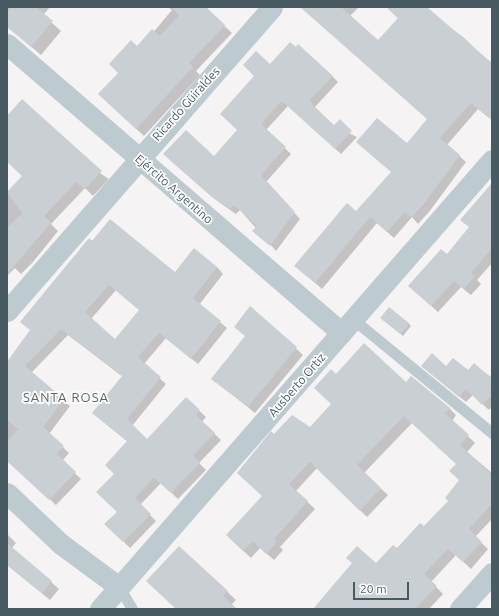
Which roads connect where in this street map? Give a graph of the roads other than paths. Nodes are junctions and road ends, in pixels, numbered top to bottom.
1 (272, 7) edge
2 (7, 44) edge
3 (138, 158) junction
4 (492, 160) edge
5 (7, 311) edge
6 (348, 327) junction
7 (492, 433) edge
8 (7, 493) edge
9 (492, 573) edge
10 (119, 587) junction
11 (100, 609) edge
12 (132, 609) edge
13 (460, 609) edge

1 - 3 street, Ricardo Güiraldes
2 - 3 street, Ejército Argentino
3 - 5 street, Ricardo Güiraldes
3 - 6 street, Ejército Argentino
4 - 6 street, Ausberto Ortiz
6 - 7 lane
6 - 10 street, Ausberto Ortiz
8 - 10 street
9 - 13 street
10 - 11 street, Ausberto Ortiz
10 - 12 lane

